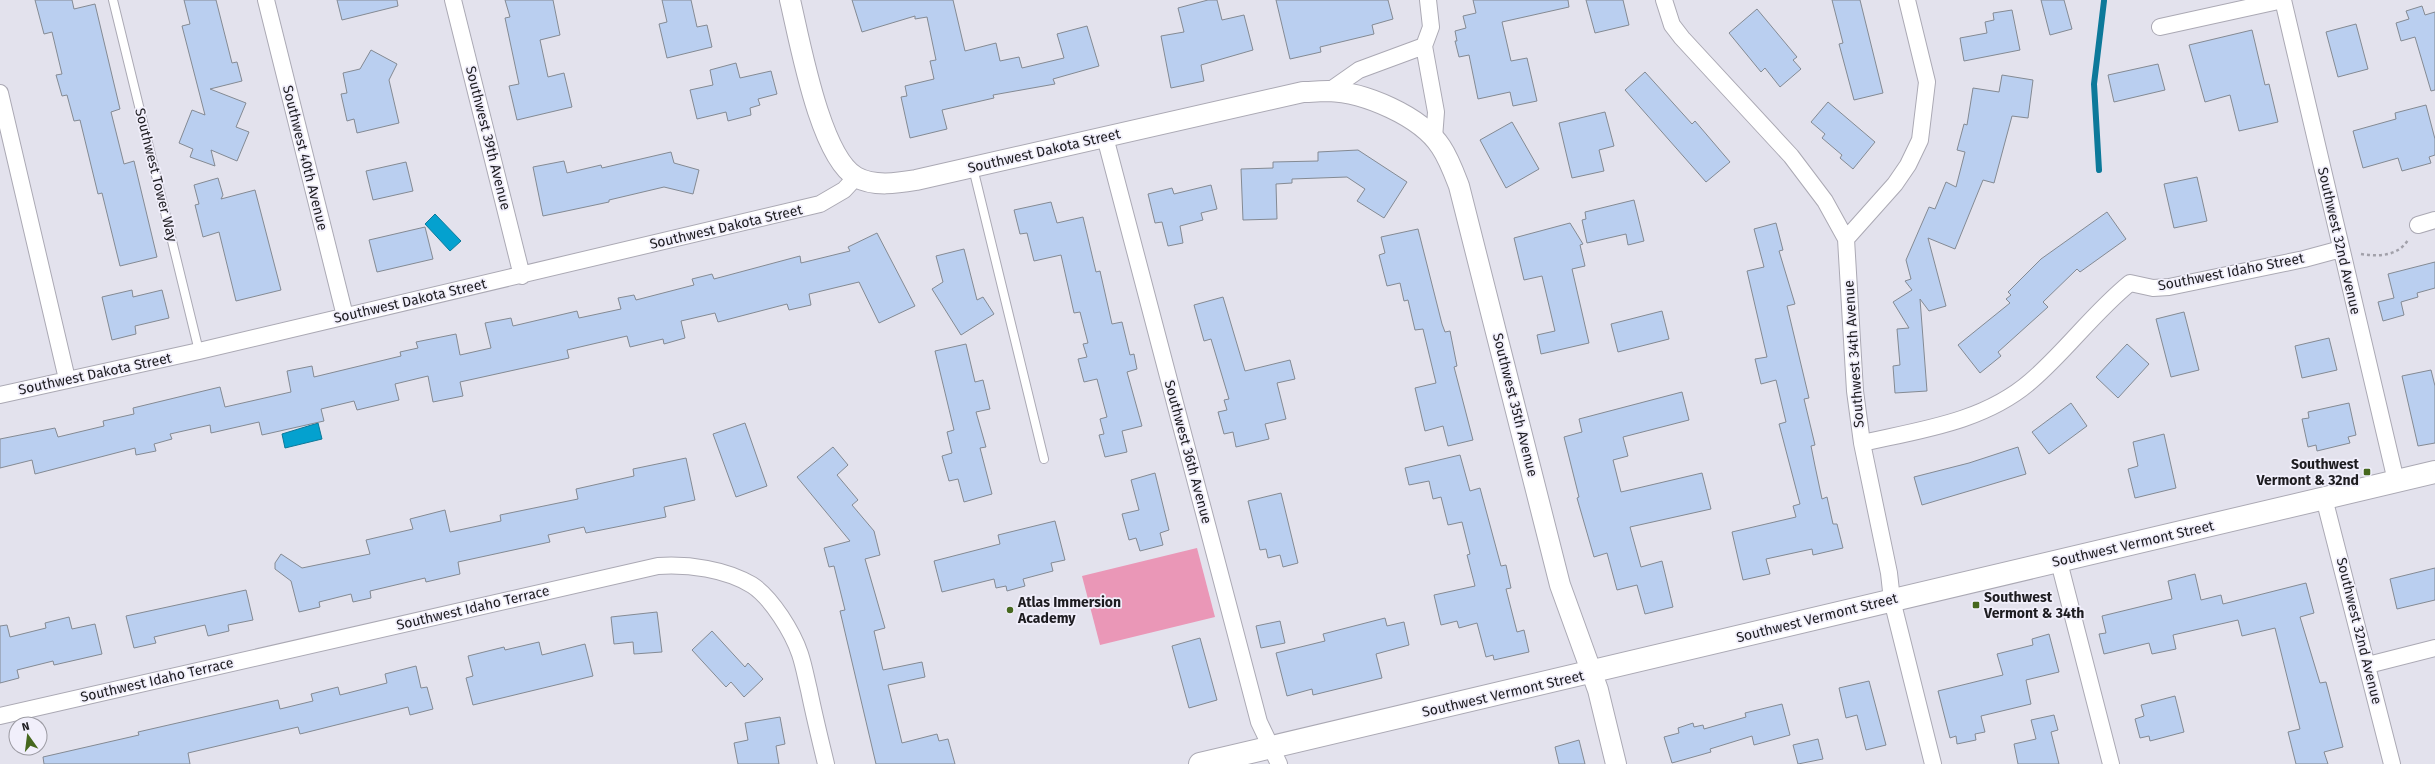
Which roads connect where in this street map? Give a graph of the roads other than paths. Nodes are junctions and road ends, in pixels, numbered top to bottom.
1 (113, 0) edge
2 (266, 0) edge
3 (453, 0) edge
4 (790, 0) edge
5 (1428, 0) edge
6 (1664, 0) edge
7 (1907, 0) edge
8 (2283, 0) edge
9 (2160, 26) dead end
10 (1424, 46) junction
11 (1329, 91) junction
12 (0, 93) edge
13 (1106, 137) junction
14 (1434, 138) junction
15 (974, 168) junction
16 (856, 176) junction
17 (2435, 220) edge
18 (2418, 225) road end
19 (1846, 239) junction
20 (2341, 249) junction
21 (522, 276) junction
22 (344, 316) junction
23 (199, 351) junction
24 (67, 379) junction
25 (0, 395) edge
26 (1862, 443) junction
27 (1044, 459) dead end
28 (2435, 472) edge
29 (2396, 481) junction
30 (2324, 498) junction
31 (2059, 562) junction
32 (1892, 600) junction
33 (2435, 648) edge
34 (2368, 665) junction
35 (1591, 673) junction
36 (0, 716) edge
37 (1275, 756) edge
38 (826, 764) edge
39 (1200, 764) edge
40 (1616, 764) edge
41 (1933, 764) edge
42 (2111, 764) edge
43 (2392, 764) edge

1 - 23 lane, Southwest Tower Way
2 - 22 street, Southwest 40th Avenue
3 - 21 street, Southwest 39th Avenue
4 - 16 street
5 - 10 street
6 - 19 street, Southwest 34th Avenue
7 - 19 street
8 - 9 street
8 - 20 street, Southwest 32nd Avenue
10 - 11 street
10 - 14 street
11 - 13 street, Southwest Dakota Street
11 - 14 street, Southwest Dakota Street
12 - 24 street
13 - 15 street, Southwest Dakota Street
13 - 37 street, Southwest 36th Avenue
14 - 35 street, Southwest 35th Avenue
15 - 16 street, Southwest Dakota Street
15 - 27 lane
16 - 21 street, Southwest Dakota Street
17 - 18 street
19 - 26 street, Southwest 34th Avenue
20 - 26 street, Southwest Idaho Street
20 - 29 street, Southwest 32nd Avenue
21 - 22 street, Southwest Dakota Street
22 - 23 street, Southwest Dakota Street
23 - 24 street, Southwest Dakota Street
24 - 25 street, Southwest Dakota Street
26 - 32 street, Southwest 34th Avenue
28 - 29 main road, Southwest Vermont Street
29 - 30 main road, Southwest Vermont Street
30 - 31 main road, Southwest Vermont Street
30 - 34 street, Southwest 32nd Avenue
31 - 32 main road, Southwest Vermont Street
31 - 42 street
32 - 35 main road, Southwest Vermont Street
32 - 41 street, Southwest 34th Avenue
33 - 34 street
34 - 43 street, Southwest 32nd Avenue
35 - 37 main road, Southwest Vermont Street
35 - 40 street, Southwest 35th Avenue
36 - 38 street, Southwest Idaho Terrace
37 - 39 main road, Southwest Vermont Street

